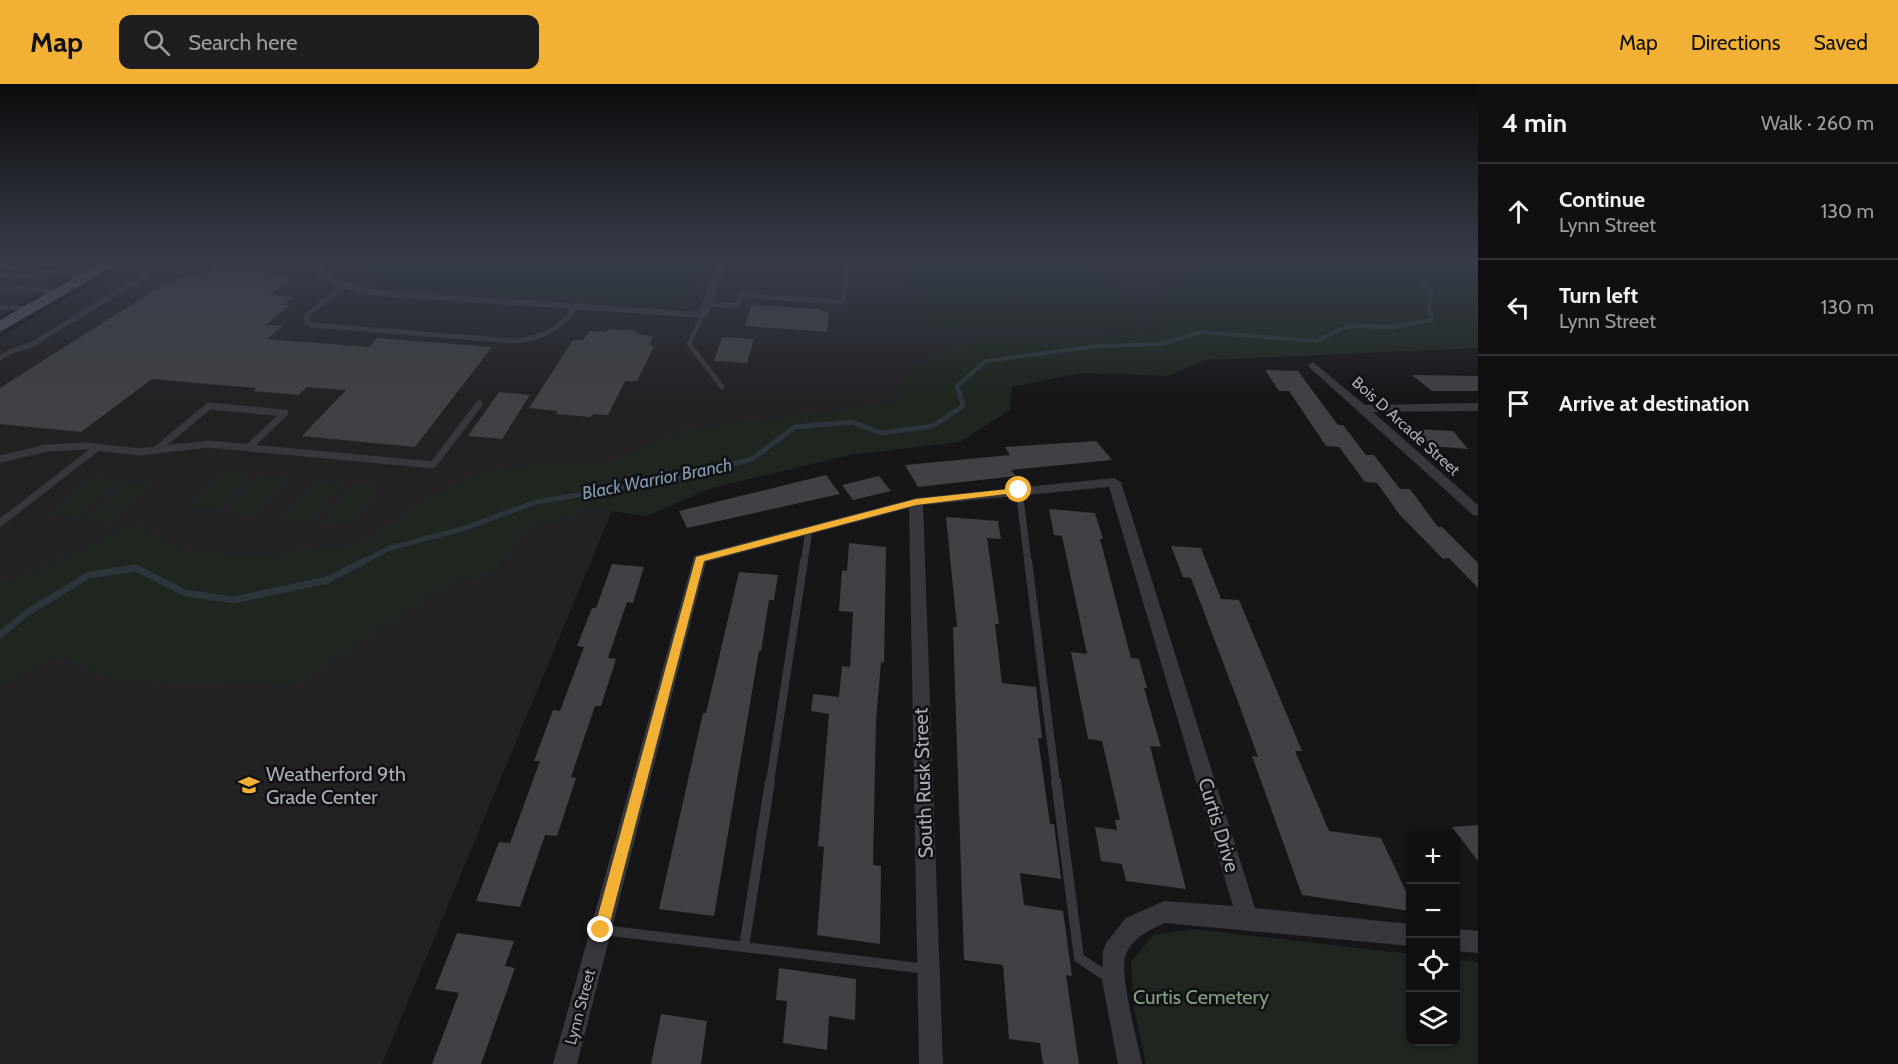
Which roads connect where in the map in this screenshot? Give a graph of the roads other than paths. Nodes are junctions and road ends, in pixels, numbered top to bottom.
1 (36, 306) edge
2 (95, 306) edge
3 (319, 306) edge
4 (573, 306) edge
5 (577, 306) junction
6 (707, 306) edge
7 (0, 307) edge
8 (30, 309) junction
9 (703, 315) junction
10 (3, 324) edge
11 (0, 358) edge
12 (1312, 365) dead end
13 (722, 387) dead end
14 (479, 404) dead end
15 (1478, 407) edge
16 (1363, 409) junction
17 (98, 447) junction
18 (249, 447) junction
19 (156, 450) junction
20 (0, 459) edge
21 (1114, 482) joint
22 (1019, 490) junction
23 (916, 502) junction
24 (1478, 513) edge
25 (0, 523) edge
26 (809, 530) junction
27 (1247, 918) junction
28 (601, 930) junction
29 (1406, 935) edge
30 (1460, 940) edge
31 (1478, 942) edge
32 (744, 947) junction
33 (929, 969) junction
34 (1113, 980) junction
35 (565, 1064) edge
36 (931, 1064) edge
37 (1130, 1064) edge

1 - 8 main road
2 - 11 lane
3 - 5 lane
4 - 5 street
5 - 9 street
6 - 9 street
7 - 8 lane
8 - 10 main road
9 - 13 lane
12 - 16 street, Bois D Arcade Street
14 - 18 lane
15 - 16 street
16 - 24 street, Bois D Arcade Street
17 - 19 lane
17 - 20 lane
17 - 25 lane
18 - 19 lane
18 - 19 lane
21 - 22 street, Lynn Street
21 - 27 street, Curtis Drive
22 - 23 street, Lynn Street
22 - 34 lane
23 - 26 street, Lynn Street
23 - 33 street, South Rusk Street
26 - 28 street, Lynn Street
26 - 32 lane
27 - 29 street
27 - 34 street
28 - 32 lane
28 - 35 street, Lynn Street
30 - 31 street
32 - 33 lane
33 - 36 street, South Rusk Street
34 - 37 street

